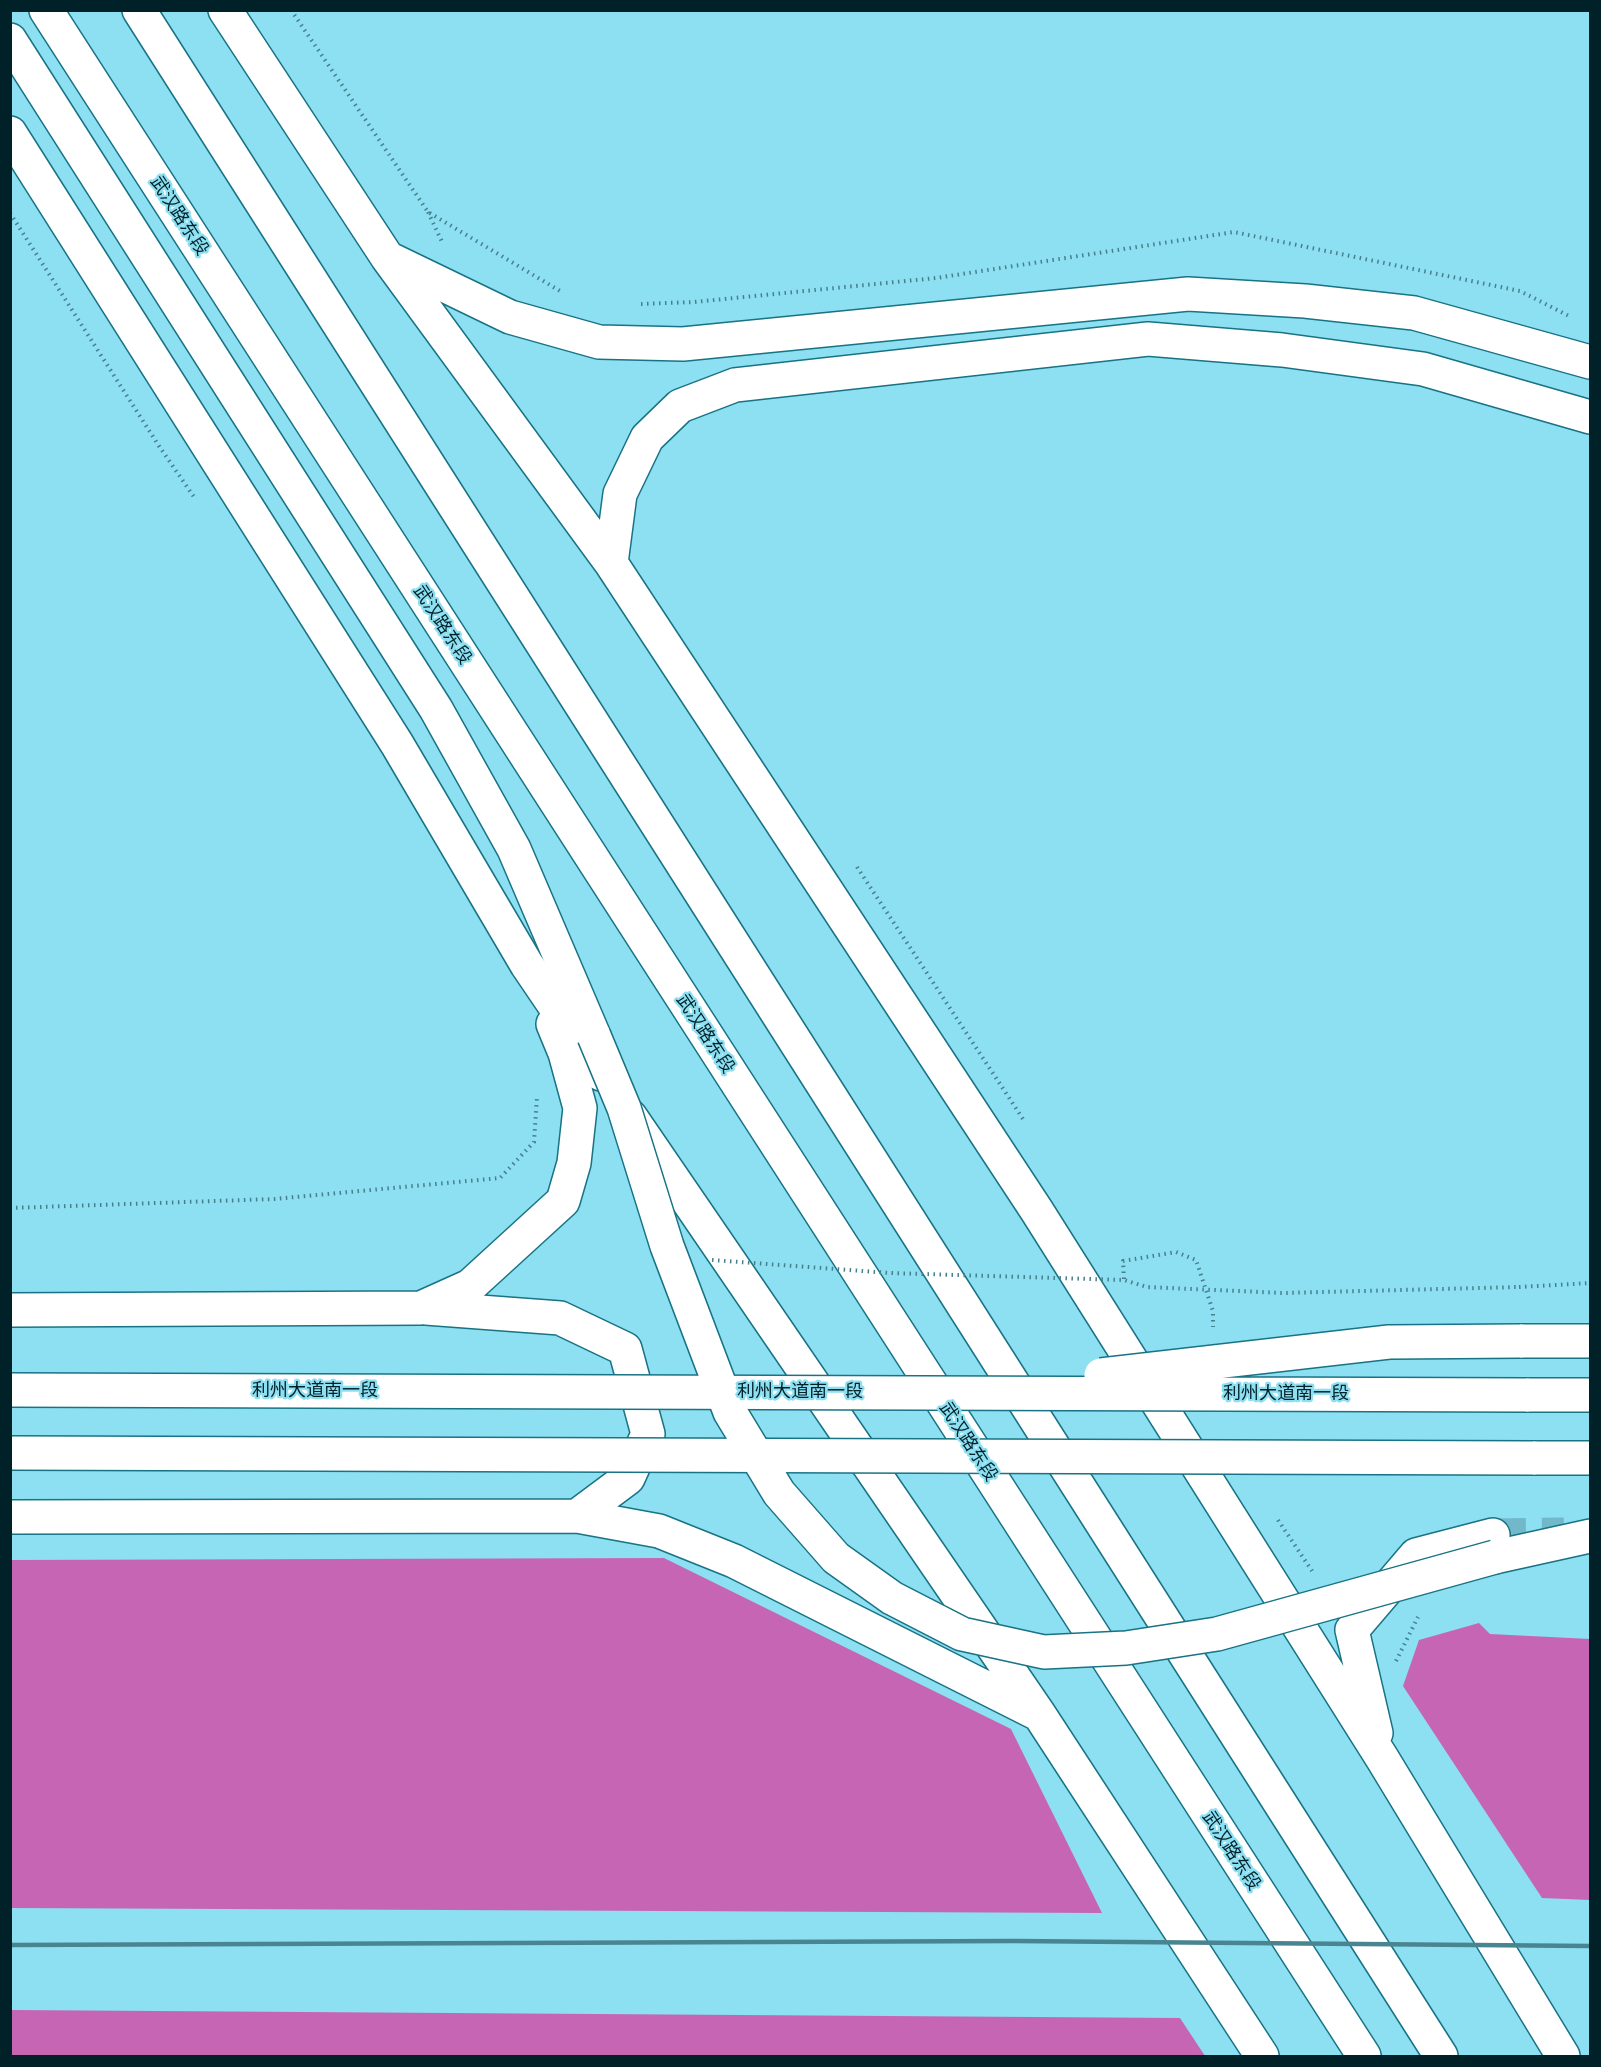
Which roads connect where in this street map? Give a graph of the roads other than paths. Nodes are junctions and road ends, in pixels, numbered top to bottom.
1 (46, 10) edge
2 (139, 10) edge
3 (225, 10) edge
4 (14, 47) edge
5 (10, 133) edge
6 (387, 257) junction
7 (1590, 362) edge
8 (1590, 417) edge
9 (611, 563) junction
10 (527, 965) junction
11 (421, 1308) junction
12 (10, 1310) edge
13 (1590, 1341) edge
14 (10, 1390) edge
15 (952, 1393) junction
16 (1590, 1395) edge
17 (10, 1453) edge
18 (1590, 1458) edge
19 (577, 1516) junction
20 (10, 1517) edge
21 (1590, 1536) edge
22 (1494, 1546) junction
23 (1039, 1714) junction
24 (1382, 1758) junction
25 (1262, 2056) edge
26 (1364, 2056) edge
27 (1441, 2056) edge
28 (1563, 2056) edge

1 - 26 main road, 武汉路东段
2 - 27 main road
3 - 6 main road
4 - 22 main road, bridge
5 - 10 main road
6 - 7 main road
6 - 9 main road
8 - 9 main road
9 - 24 main road
10 - 11 main road
10 - 23 main road
11 - 12 main road
11 - 19 main road
13 - 15 main road, bridge
14 - 15 main road, 利州大道南一段, bridge
15 - 16 main road, 利州大道南一段, bridge
17 - 18 main road, bridge
19 - 20 main road
19 - 23 main road
21 - 22 main road
22 - 24 main road
23 - 25 main road
24 - 28 main road

